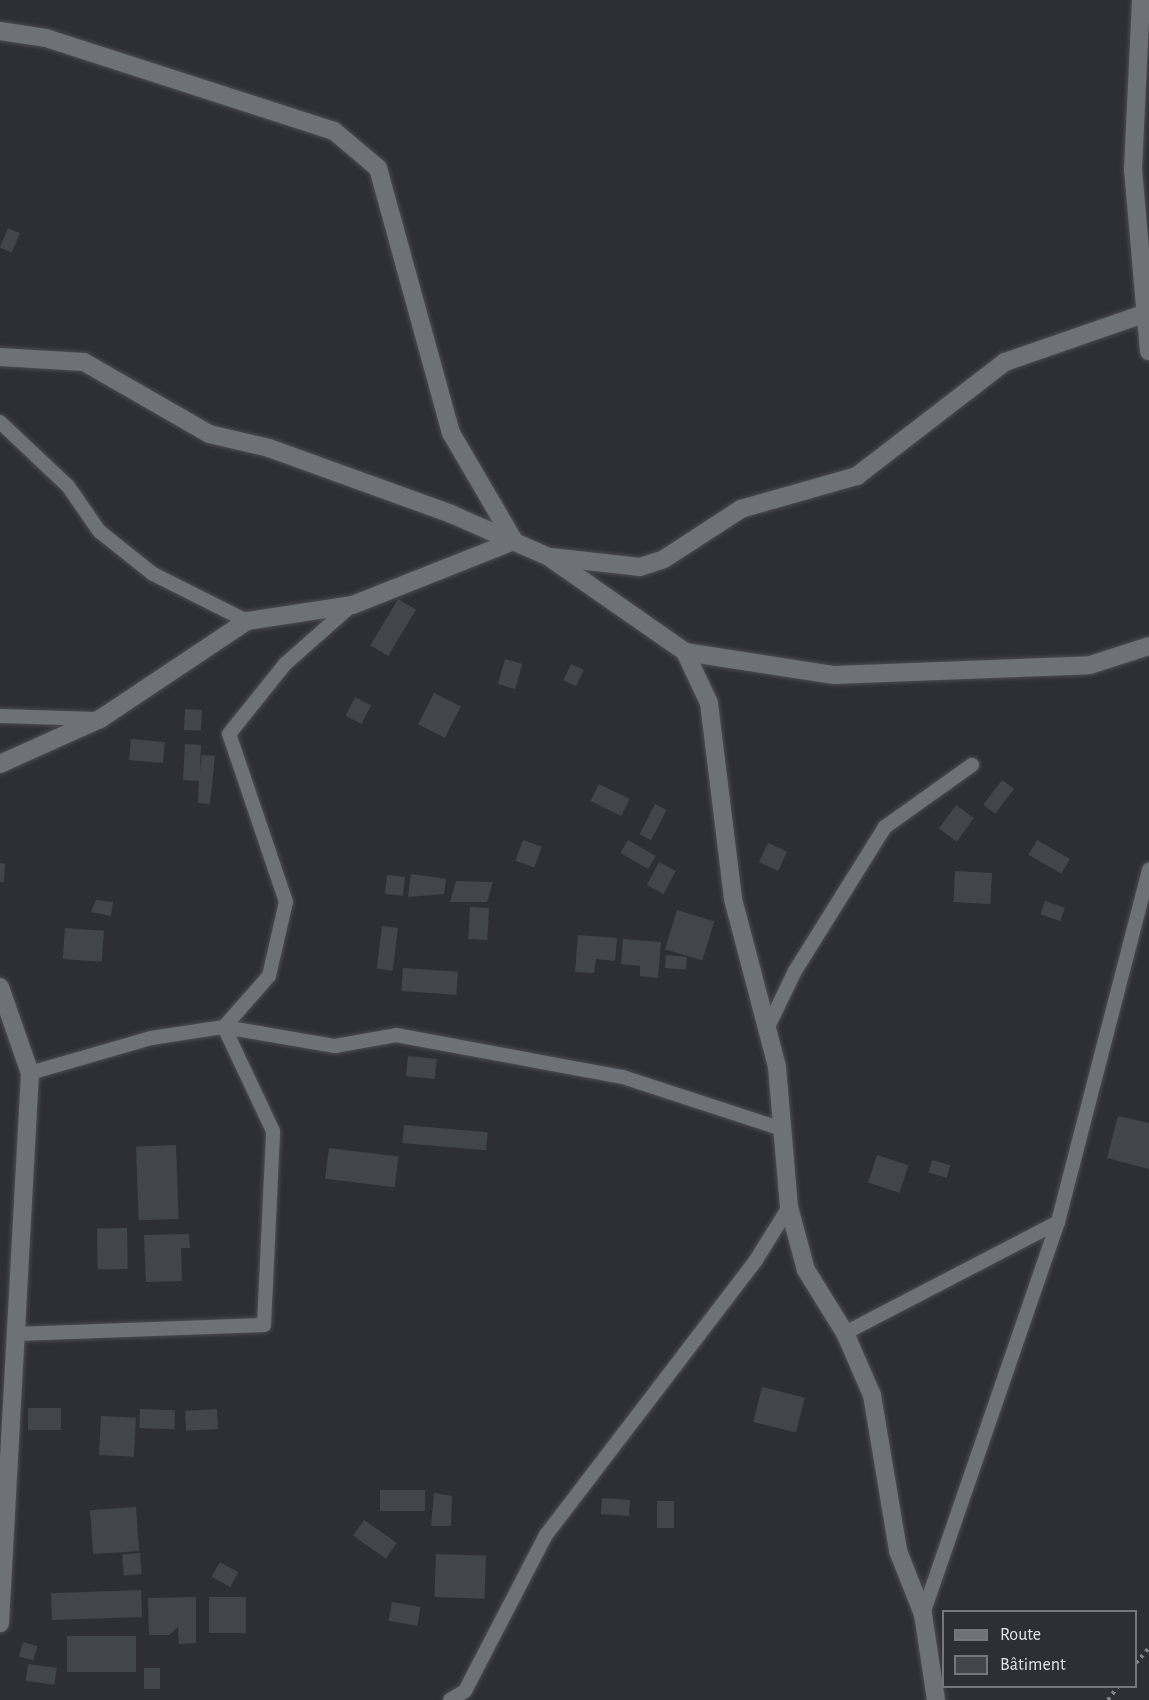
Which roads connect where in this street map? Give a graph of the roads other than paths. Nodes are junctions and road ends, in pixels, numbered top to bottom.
1 (1141, 0) edge
2 (0, 31) edge
3 (1146, 314) edge
4 (1149, 351) edge
5 (0, 357) edge
6 (0, 422) edge
7 (514, 541) junction
8 (549, 557) junction
9 (352, 605) junction
10 (247, 621) junction
11 (1149, 646) edge
12 (685, 652) junction
13 (2, 713) edge
14 (100, 719) junction
15 (0, 765) edge
16 (972, 765) dead end
17 (1149, 870) edge
18 (0, 987) edge
19 (224, 1027) junction
20 (768, 1027) junction
21 (30, 1073) junction
22 (779, 1128) junction
23 (789, 1207) junction
24 (1058, 1222) junction
25 (16, 1334) junction
26 (845, 1334) junction
27 (924, 1614) junction
28 (0, 1623) edge
29 (469, 1695) edge
30 (450, 1700) edge
31 (936, 1700) edge

1 - 3 street
2 - 7 street
3 - 4 street
3 - 8 street
5 - 7 street
6 - 10 lane
7 - 8 street
7 - 9 street
8 - 12 street
9 - 10 street
9 - 19 lane
10 - 14 street
11 - 12 street
12 - 20 street
13 - 14 lane
14 - 15 street
16 - 20 lane
17 - 24 lane
18 - 21 street
19 - 21 lane
19 - 22 lane
19 - 25 lane
20 - 22 street
21 - 25 street
22 - 23 street
23 - 26 street
23 - 29 lane
24 - 26 lane
24 - 27 lane
25 - 28 street
26 - 27 street
27 - 31 street
29 - 30 lane

